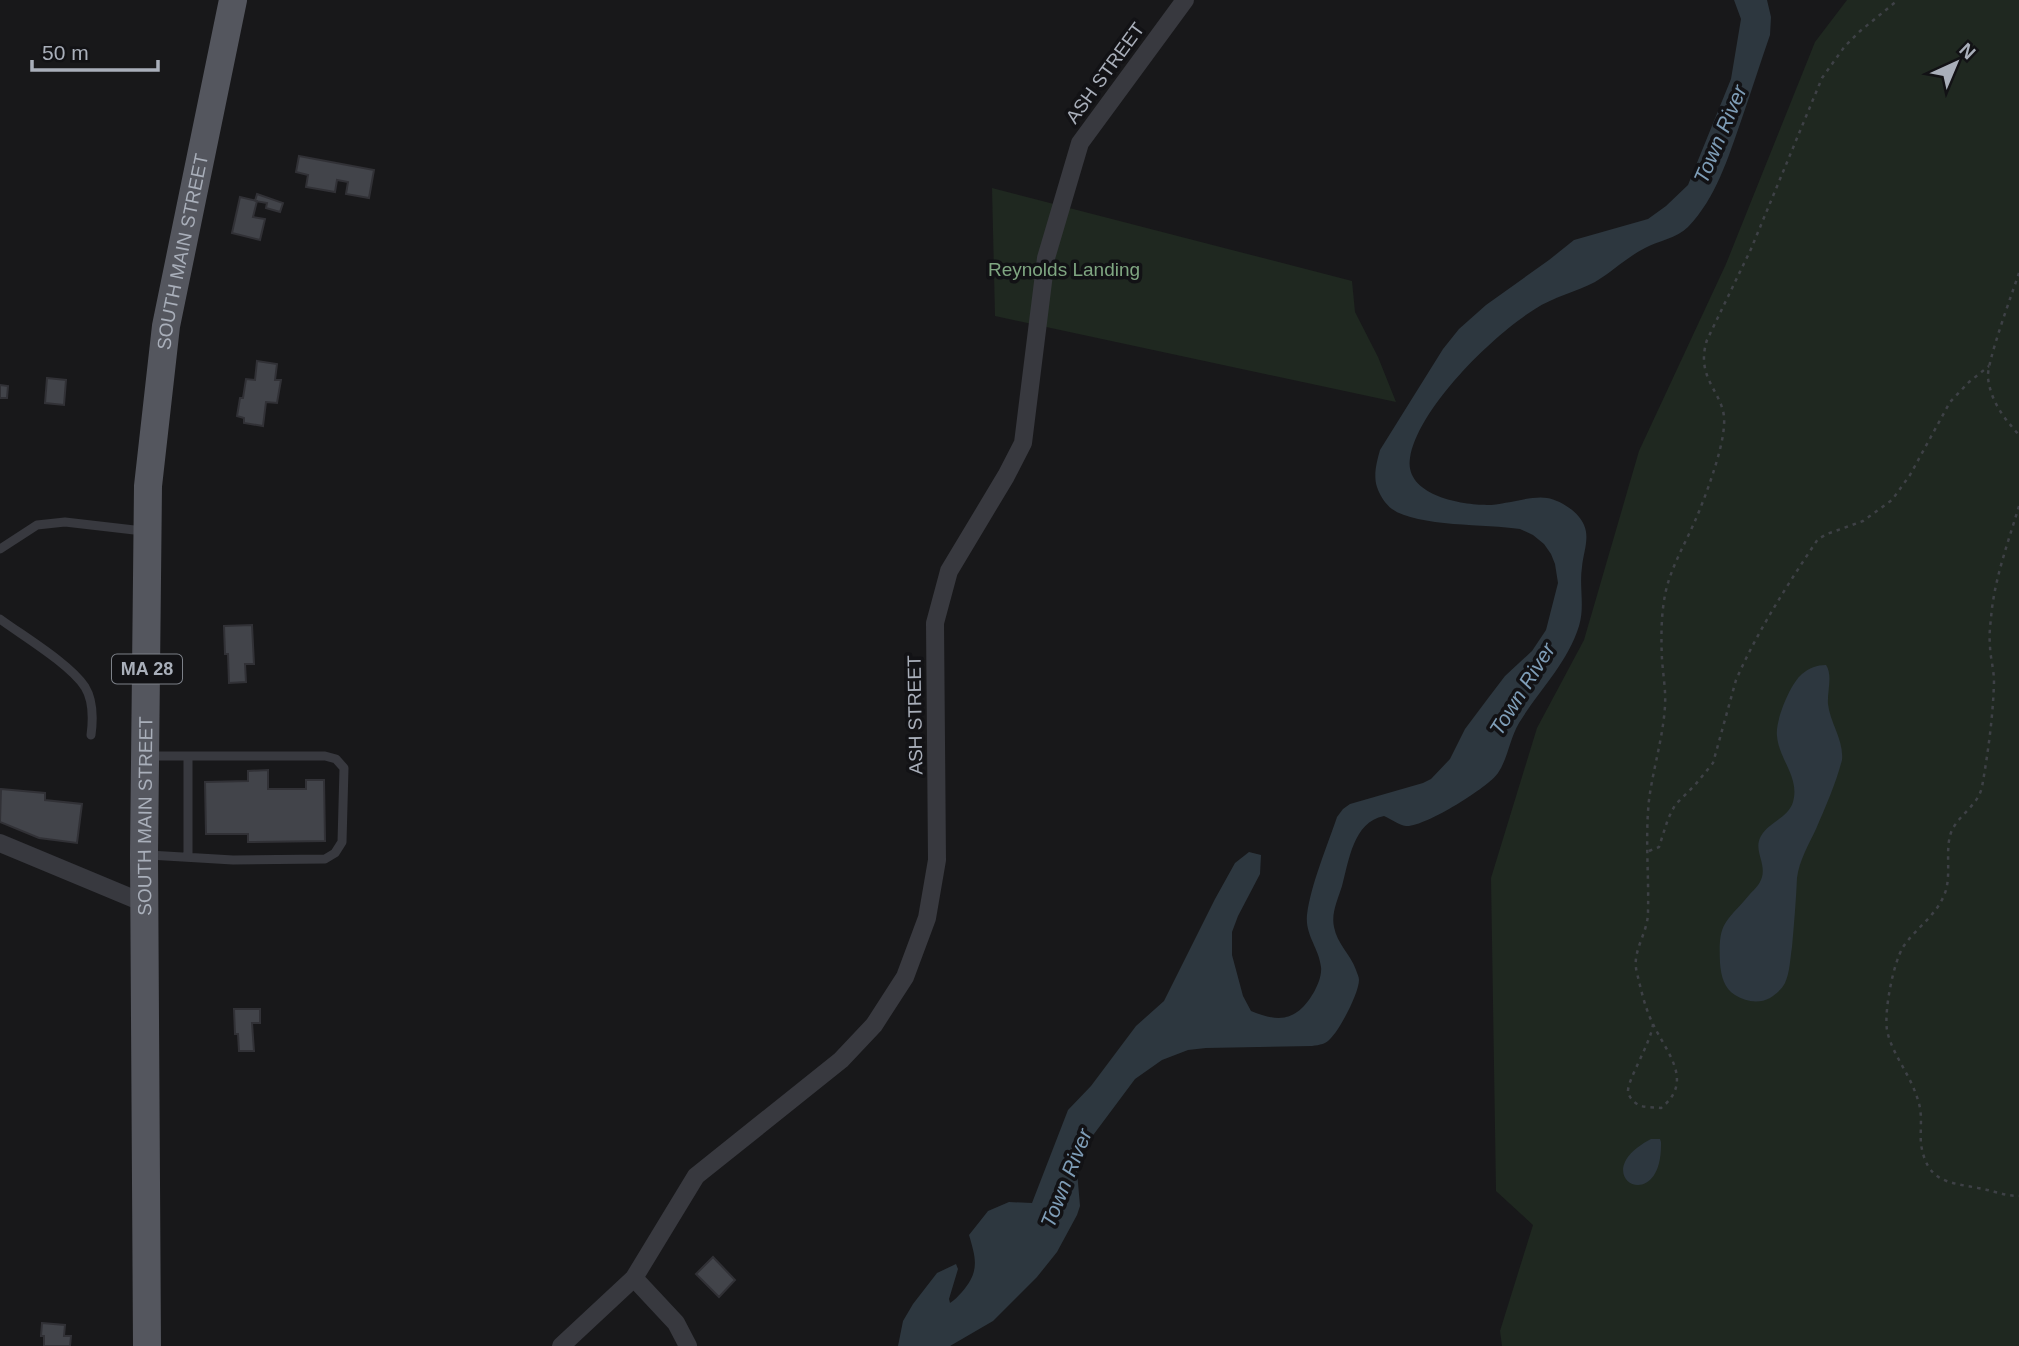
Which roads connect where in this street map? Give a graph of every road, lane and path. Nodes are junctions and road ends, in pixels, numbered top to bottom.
1 (233, 0) edge
2 (1185, 0) edge
3 (1898, 0) edge
4 (2019, 273) edge
5 (1989, 366) junction
6 (2019, 435) edge
7 (2019, 506) edge
8 (148, 531) junction
9 (0, 549) edge
10 (0, 619) edge
11 (91, 735) dead end
12 (146, 756) junction
13 (188, 756) junction
14 (0, 843) edge
15 (1648, 851) junction
16 (144, 855) junction
17 (188, 857) junction
18 (144, 903) junction
19 (1653, 1024) junction
20 (2019, 1196) edge
21 (634, 1278) junction
22 (147, 1346) edge
23 (561, 1346) edge
24 (688, 1346) edge

1 - 8 main road, SOUTH MAIN STREET / MA 28
2 - 21 street, ASH STREET
3 - 15 path
4 - 5 path
5 - 6 path
5 - 15 path
7 - 20 path
8 - 9 lane
8 - 12 main road, SOUTH MAIN STREET / MA 28
10 - 11 lane
12 - 13 lane
12 - 16 main road, SOUTH MAIN STREET / MA 28
13 - 17 lane
13 - 17 lane
14 - 18 street
15 - 19 path
16 - 17 lane
16 - 18 main road, SOUTH MAIN STREET / MA 28
18 - 22 main road, SOUTH MAIN STREET / MA 28
19 - 19 path
21 - 23 street, ASH STREET
21 - 24 street

